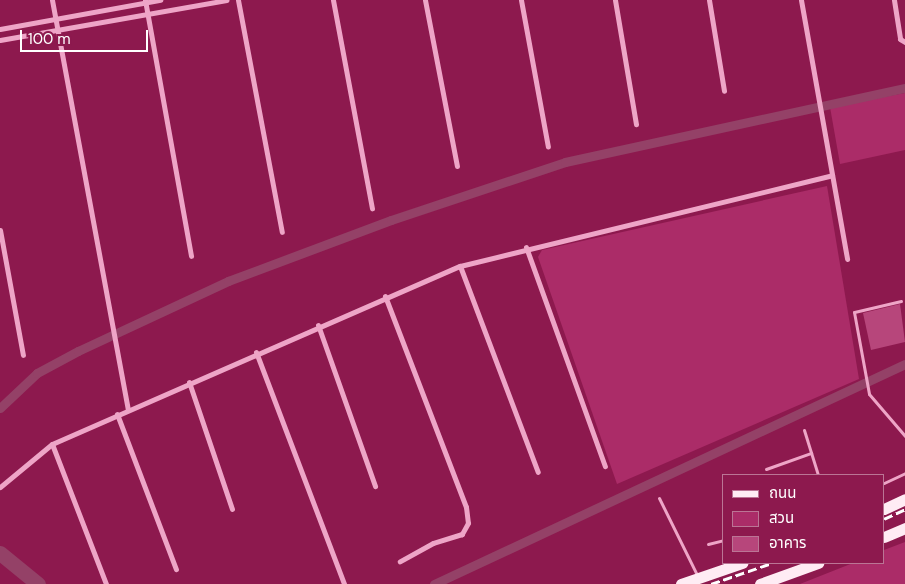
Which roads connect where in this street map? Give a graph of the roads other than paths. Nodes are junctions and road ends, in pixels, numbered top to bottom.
1 (52, 0) edge
2 (160, 0) edge
3 (226, 0) edge
4 (238, 0) edge
5 (333, 0) edge
6 (426, 0) edge
7 (522, 0) edge
8 (615, 0) edge
9 (709, 0) edge
10 (801, 0) edge
11 (894, 0) edge
12 (145, 1) edge
13 (148, 14) junction
14 (55, 19) junction
15 (0, 29) edge
16 (57, 30) junction
17 (0, 40) edge
18 (905, 42) edge
19 (724, 90) dead end
20 (636, 124) dead end
21 (548, 147) dead end
22 (457, 166) dead end
23 (832, 175) junction
24 (372, 208) dead end
25 (0, 230) edge
26 (282, 232) dead end
27 (526, 247) junction
28 (191, 256) dead end
29 (847, 259) dead end
30 (460, 266) junction
31 (385, 296) junction
32 (902, 301) dead end
33 (318, 325) junction
34 (256, 352) junction
35 (23, 355) dead end
36 (189, 382) junction
37 (128, 409) junction
38 (117, 414) junction
39 (804, 430) dead end
40 (905, 436) edge
41 (52, 444) junction
42 (811, 452) junction
43 (605, 466) dead end
44 (766, 469) dead end
45 (538, 472) dead end
46 (905, 473) edge
47 (818, 474) edge
48 (885, 483) edge
49 (375, 486) dead end
50 (0, 487) edge
51 (659, 498) dead end
52 (905, 499) edge
53 (232, 509) dead end
54 (885, 509) edge
55 (905, 528) edge
56 (885, 537) edge
57 (722, 540) edge
58 (708, 544) dead end
59 (400, 561) dead end
60 (739, 564) edge
61 (815, 564) edge
62 (176, 569) dead end
63 (698, 578) junction
64 (106, 584) edge
65 (344, 584) edge
66 (681, 584) edge
67 (760, 584) edge

1 - 14 street
2 - 12 street
3 - 13 street
4 - 26 street
5 - 24 street
6 - 22 street
7 - 21 street
8 - 20 street
9 - 19 street
10 - 23 street
11 - 18 street
12 - 13 street
12 - 14 street
13 - 16 street
13 - 28 street
14 - 15 street
14 - 16 street
16 - 17 street
16 - 37 street
23 - 27 street
23 - 29 street
25 - 35 street
27 - 30 street
27 - 43 street
30 - 31 street
30 - 45 street
31 - 33 street
31 - 59 street
32 - 40 lane
33 - 34 street
33 - 49 street
34 - 36 street
34 - 65 street
36 - 37 street
36 - 53 street
37 - 38 street
38 - 41 street
38 - 62 street
39 - 42 lane
41 - 50 street
41 - 64 street
42 - 44 lane
42 - 47 lane
46 - 48 lane
51 - 63 lane
52 - 54 main road
55 - 56 main road
57 - 58 lane
60 - 63 main road
61 - 67 main road
63 - 66 main road

